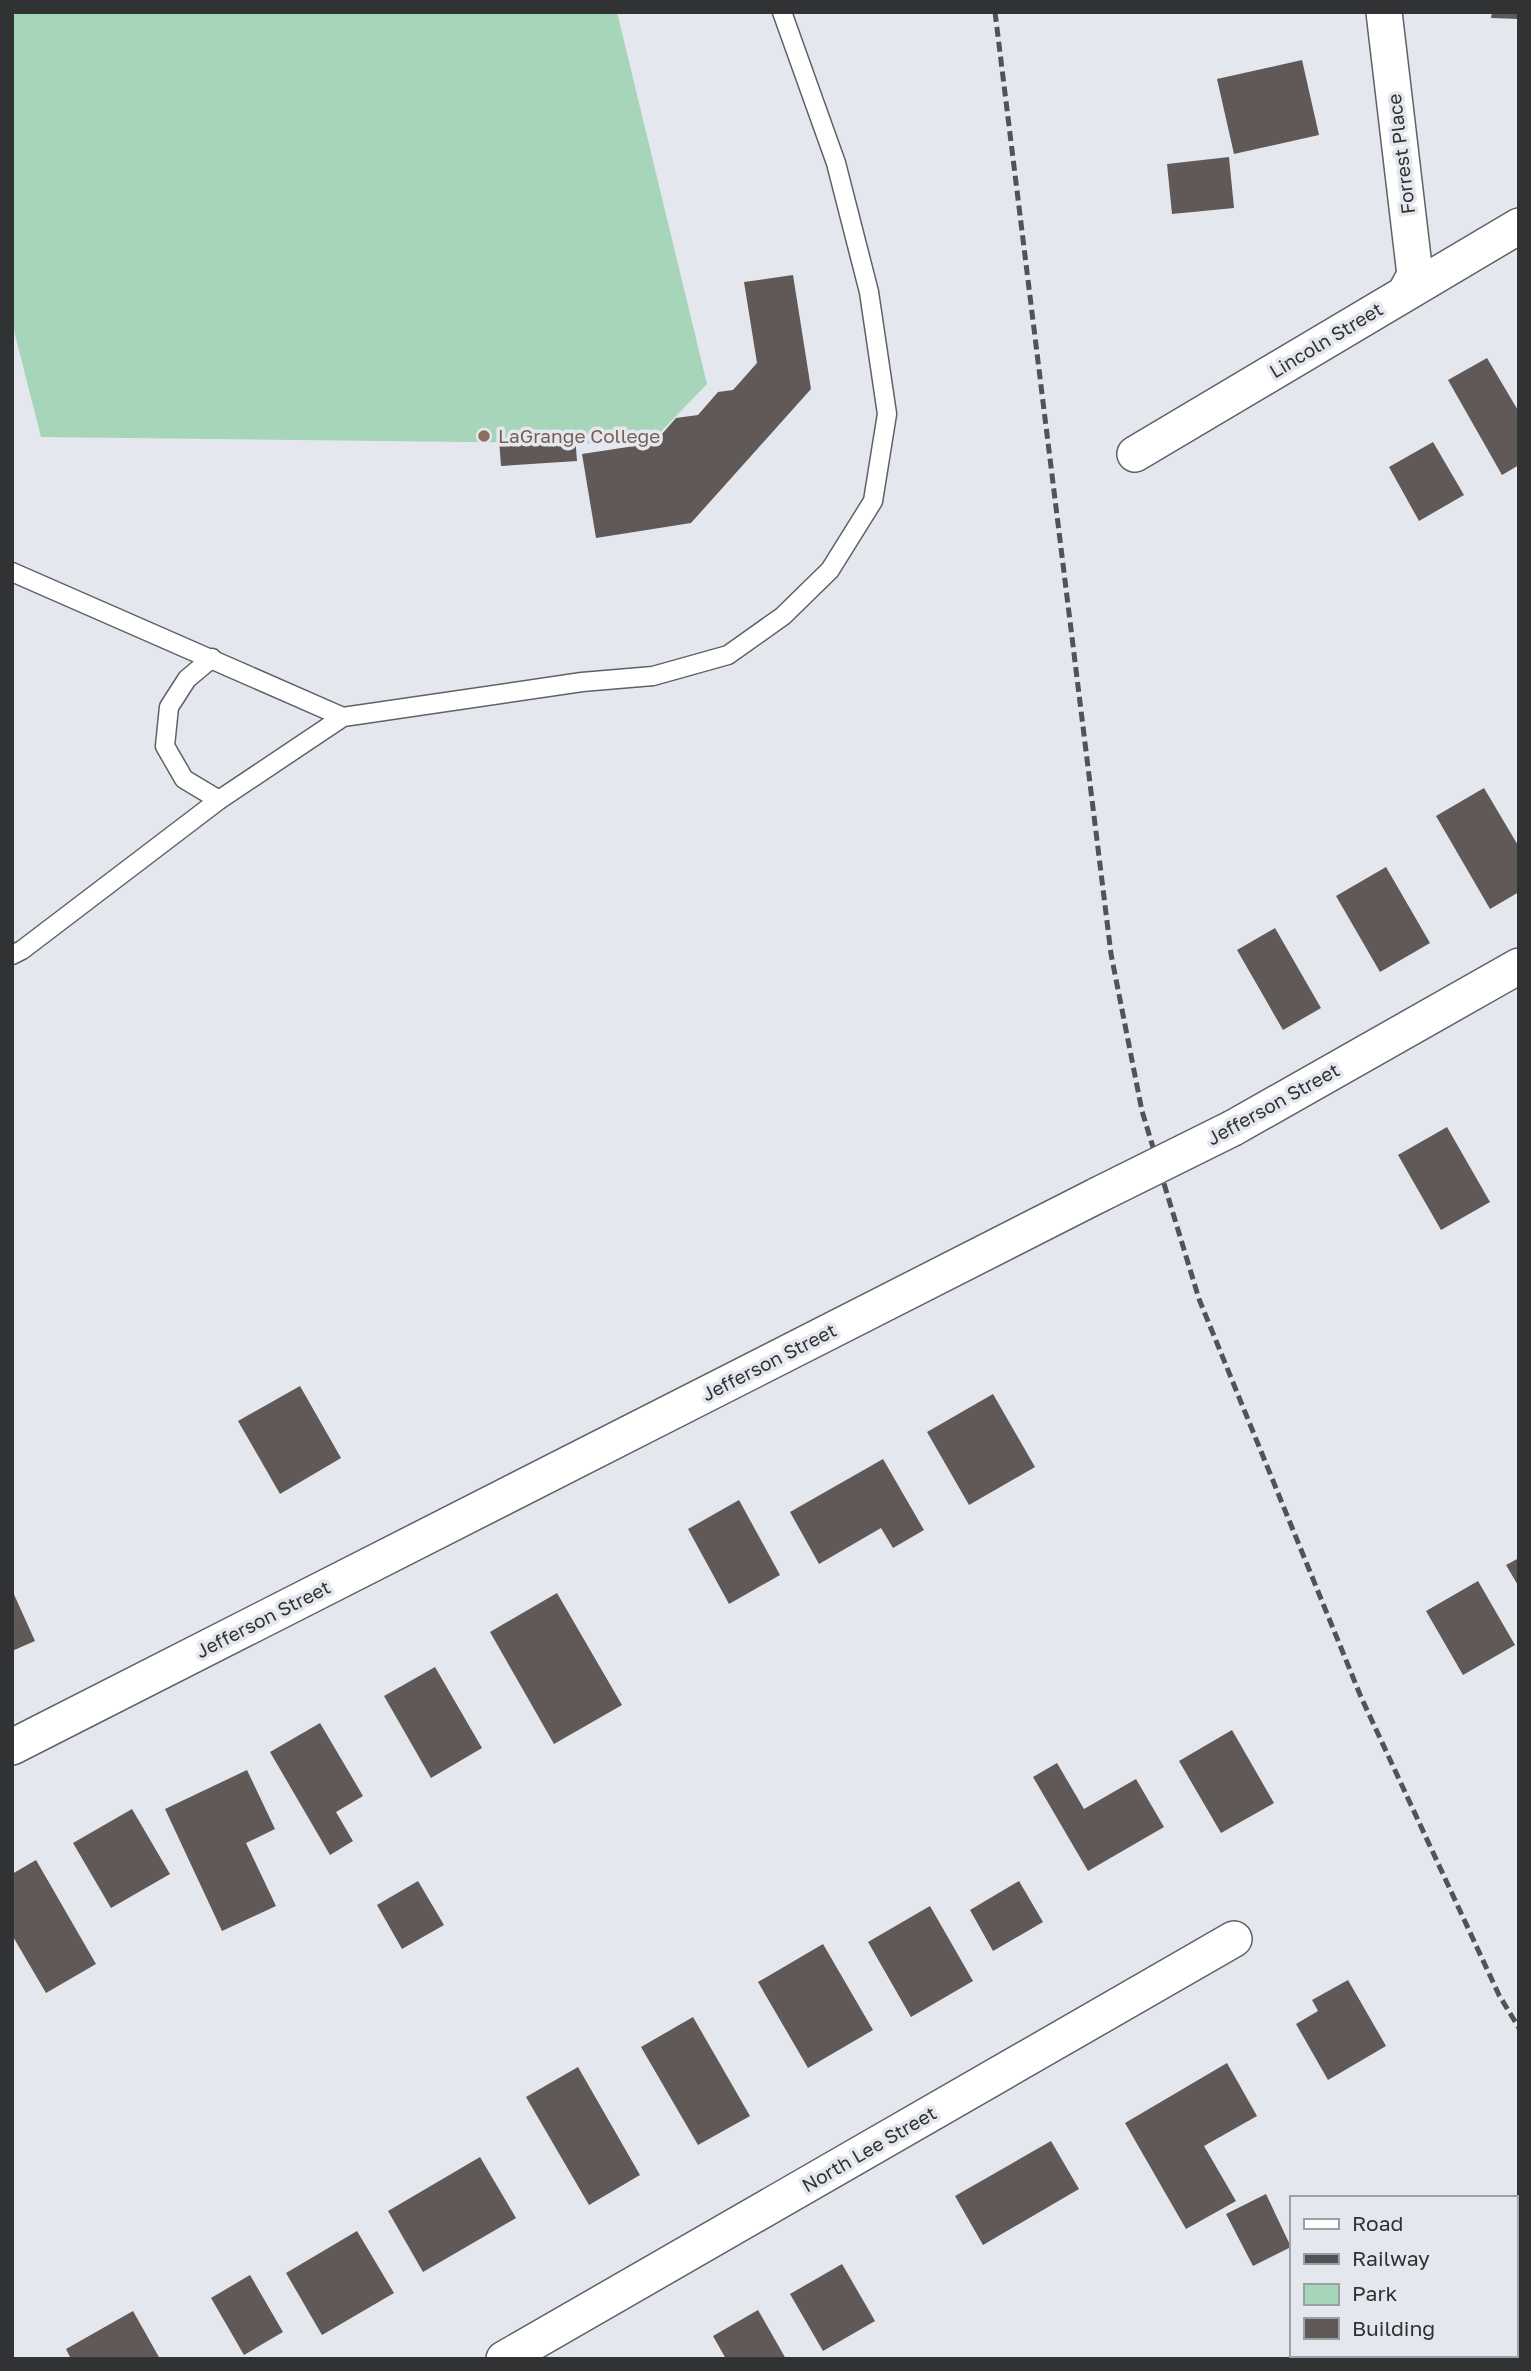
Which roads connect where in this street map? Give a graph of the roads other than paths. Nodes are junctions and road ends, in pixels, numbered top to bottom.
1 (782, 12) edge
2 (1384, 12) edge
3 (1519, 226) edge
4 (1405, 293) junction
5 (1135, 454) dead end
6 (12, 572) edge
7 (212, 658) junction
8 (342, 717) junction
9 (219, 800) junction
10 (12, 955) edge
11 (1519, 966) edge
12 (12, 1746) edge
13 (1234, 1939) dead end
14 (504, 2359) edge

1 - 8 lane
2 - 4 street, Forrest Place
3 - 4 street, Lincoln Street
4 - 5 street, Lincoln Street
6 - 7 lane
7 - 8 lane
7 - 9 lane
8 - 9 lane
9 - 10 lane
11 - 12 street, Jefferson Street, bridge
13 - 14 street, North Lee Street

